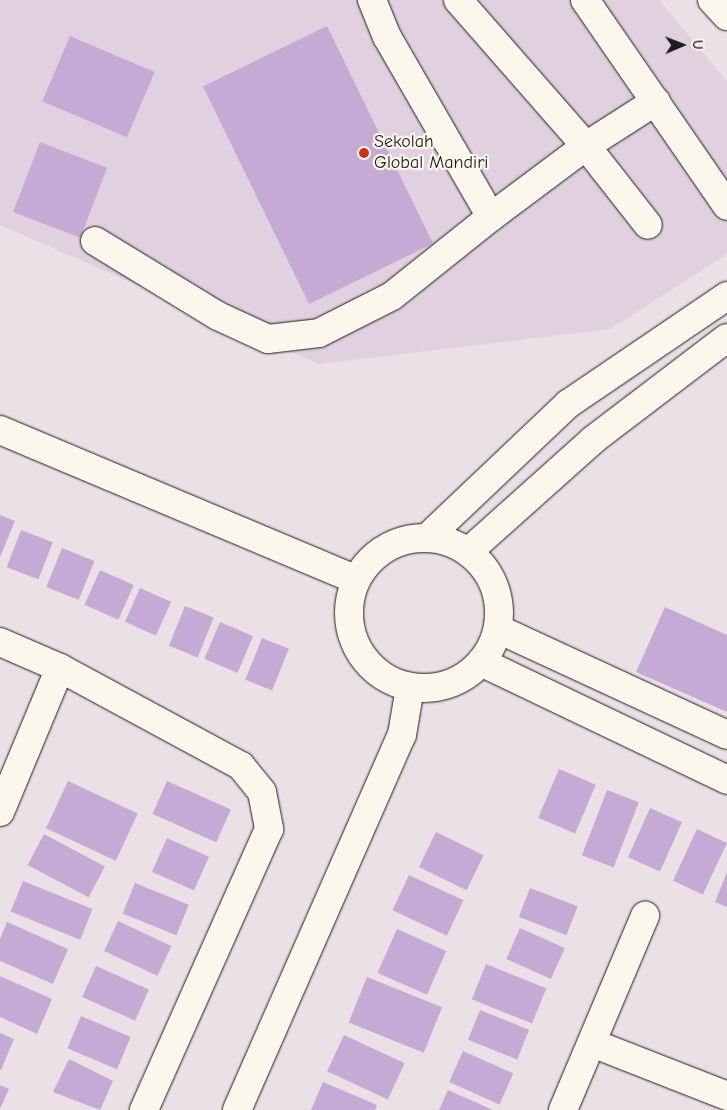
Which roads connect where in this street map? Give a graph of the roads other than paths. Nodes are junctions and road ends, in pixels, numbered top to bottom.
1 (372, 0) edge
2 (458, 0) edge
3 (585, 0) edge
4 (712, 0) edge
5 (727, 16) edge
6 (656, 101) junction
7 (586, 146) junction
8 (727, 206) edge
9 (491, 217) junction
10 (648, 225) dead end
11 (95, 241) dead end
12 (727, 296) edge
13 (727, 338) edge
14 (0, 430) edge
15 (429, 536) junction
16 (469, 551) junction
17 (356, 580) junction
18 (498, 629) junction
19 (0, 642) edge
20 (482, 662) junction
21 (60, 668) junction
22 (410, 687) junction
23 (727, 735) edge
24 (727, 780) edge
25 (0, 812) edge
26 (645, 916) dead end
27 (592, 1042) junction
28 (727, 1096) edge
29 (144, 1110) edge
30 (237, 1110) edge
31 (563, 1110) edge

1 - 9 street
2 - 7 street
3 - 6 street
4 - 5 street
6 - 7 street
6 - 8 street
7 - 9 street
7 - 10 street
9 - 11 street
12 - 15 street
13 - 16 street
14 - 17 street
15 - 16 street
15 - 17 street
16 - 18 street
17 - 22 street
18 - 20 street
18 - 23 street
19 - 21 street
20 - 22 street
20 - 24 street
21 - 25 street
21 - 29 street
22 - 30 street
26 - 27 street
27 - 28 street
27 - 31 street

